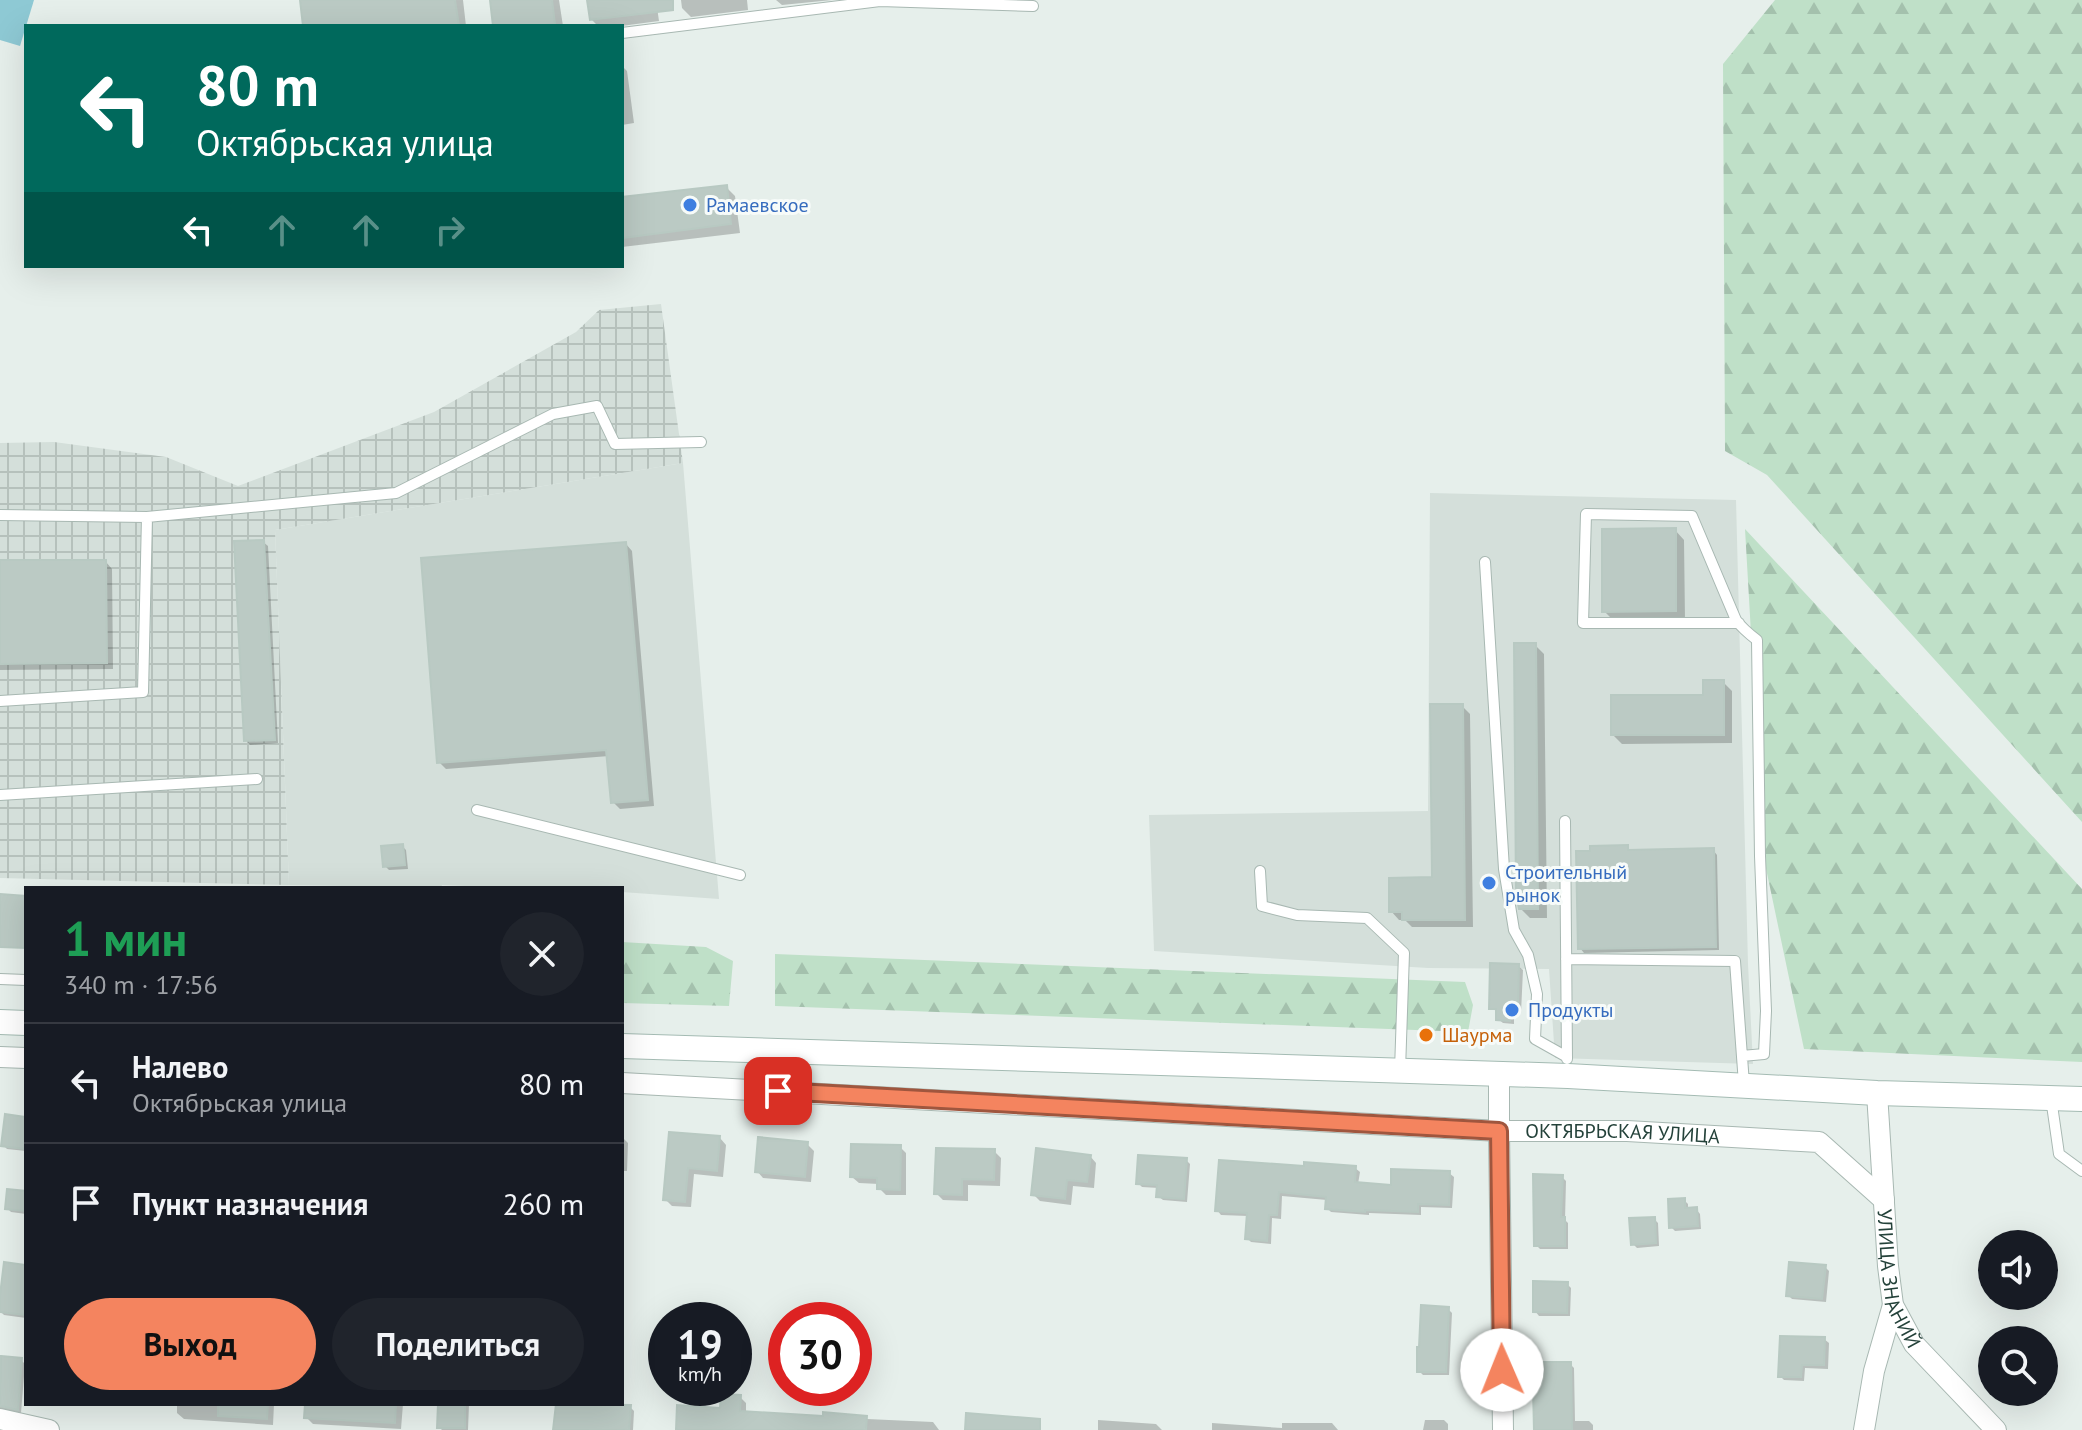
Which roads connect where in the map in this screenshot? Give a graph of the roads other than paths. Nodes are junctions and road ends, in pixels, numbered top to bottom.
1 (1033, 6) dead end
2 (624, 33) edge
3 (701, 442) dead end
4 (0, 515) edge
5 (147, 517) junction
6 (1485, 562) dead end
7 (1739, 623) junction
8 (0, 701) edge
9 (257, 779) dead end
10 (0, 795) edge
11 (477, 810) dead end
12 (1565, 821) dead end
13 (1260, 871) dead end
14 (740, 875) dead end
15 (1566, 959) junction
16 (0, 979) edge
17 (24, 980) edge
18 (0, 1022) edge
19 (24, 1023) edge
20 (624, 1046) edge
21 (1742, 1056) junction
22 (0, 1057) edge
23 (24, 1058) edge
24 (1568, 1066) junction
25 (1400, 1072) junction
26 (1499, 1075) junction
27 (624, 1083) edge
28 (1744, 1086) junction
29 (1877, 1093) junction
30 (2051, 1098) junction
31 (2082, 1099) edge
32 (1499, 1131) junction
33 (2082, 1171) edge
34 (1884, 1200) junction
35 (1893, 1305) junction
36 (0, 1419) edge
37 (49, 1430) edge
38 (1503, 1430) edge
39 (1864, 1430) edge
40 (1996, 1430) edge

1 - 2 lane
3 - 5 lane
4 - 5 lane
5 - 8 lane
6 - 24 lane
7 - 7 lane
7 - 21 lane
9 - 10 lane
11 - 14 lane
12 - 15 lane
13 - 25 lane
15 - 21 lane
15 - 24 lane
16 - 17 lane
18 - 19 main road
20 - 25 main road
21 - 28 lane
22 - 23 street
24 - 26 main road
24 - 28 main road
25 - 26 main road
26 - 32 street
27 - 32 street, ОКТЯБРЬСКАЯ УЛИЦА
28 - 29 main road
29 - 30 main road
29 - 34 street, УЛИЦА ЗНАНИЙ
30 - 31 main road
30 - 33 lane
32 - 34 street, ОКТЯБРЬСКАЯ УЛИЦА
32 - 38 street
34 - 35 street, УЛИЦА ЗНАНИЙ
35 - 39 street
35 - 40 street, УЛИЦА ЗНАНИЙ
36 - 37 street

